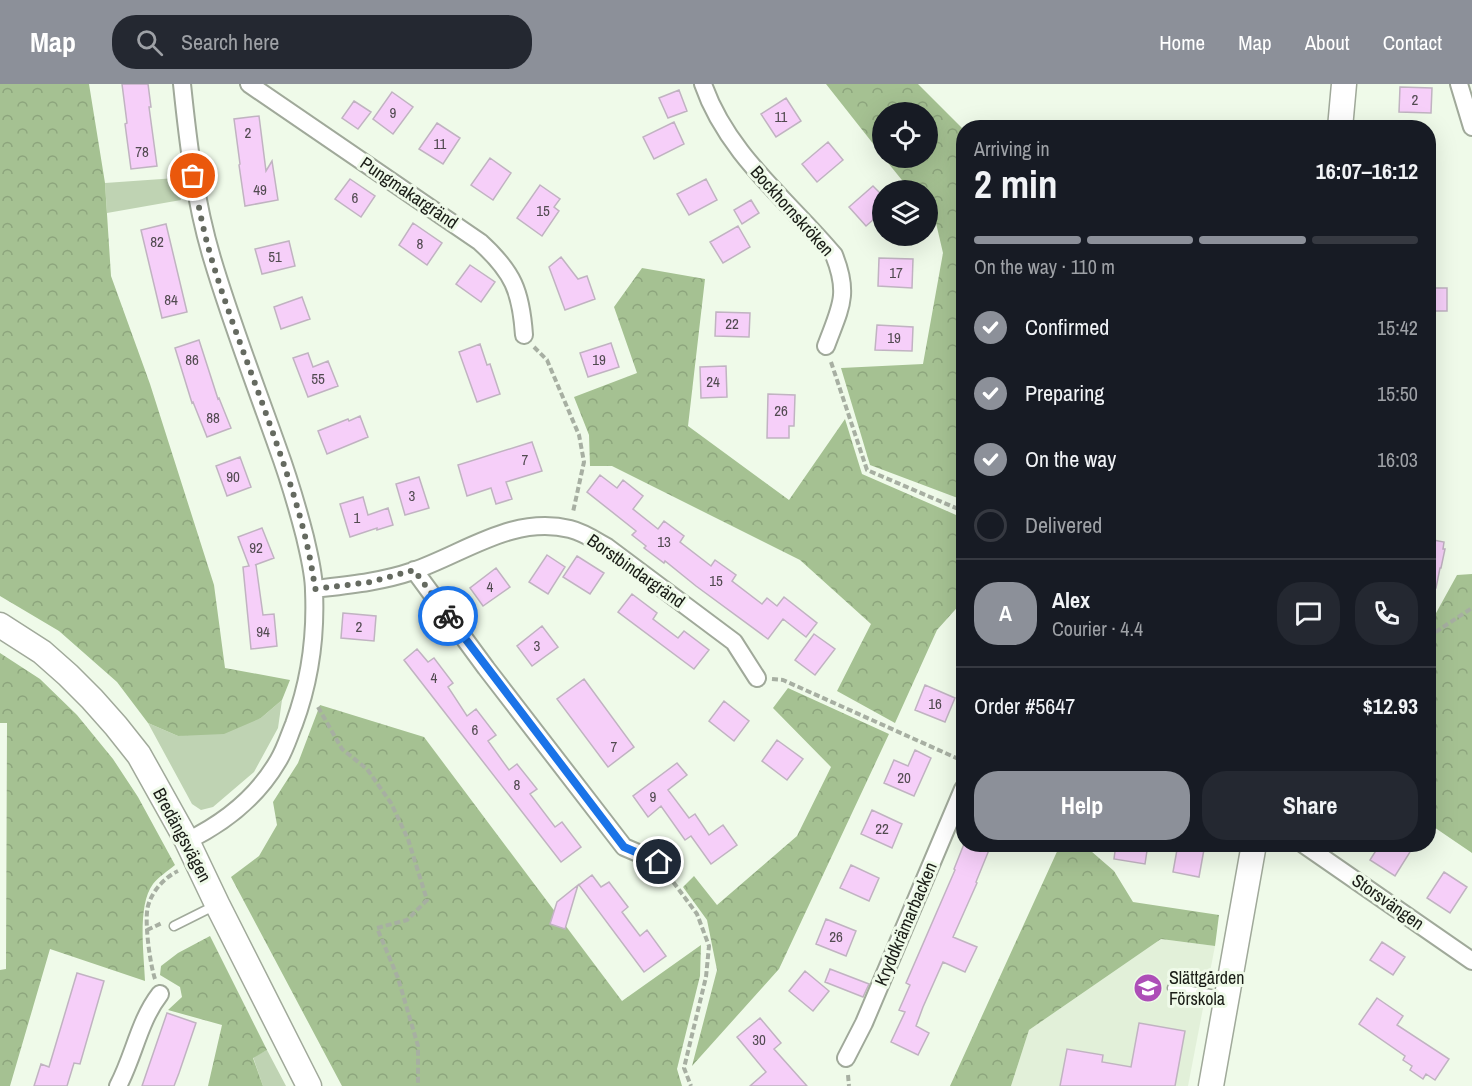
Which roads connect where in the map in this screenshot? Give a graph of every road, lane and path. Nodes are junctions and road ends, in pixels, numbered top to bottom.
1 (182, 84) edge
2 (249, 84) edge
3 (703, 84) edge
4 (1344, 84) edge
5 (1459, 84) edge
6 (1341, 120) edge
7 (1472, 127) edge
8 (524, 335) joint
9 (826, 346) joint
10 (956, 508) edge
11 (570, 529) junction
12 (414, 570) junction
13 (315, 589) junction
14 (1472, 608) edge
15 (0, 625) edge
16 (1436, 632) edge
17 (757, 678) joint
18 (306, 686) junction
19 (956, 758) edge
20 (956, 806) edge
21 (192, 851) junction
22 (1253, 852) edge
23 (1315, 852) edge
24 (659, 862) joint
25 (217, 904) junction
26 (164, 922) dead end
27 (174, 926) dead end
28 (147, 930) junction
29 (1472, 961) edge
30 (1172, 988) dead end
31 (160, 994) joint
32 (1227, 997) junction
33 (846, 1058) dead end
34 (118, 1086) edge
35 (309, 1086) edge
36 (418, 1086) edge
37 (691, 1086) edge
38 (1211, 1086) edge

1 - 13 street
2 - 8 street, Pungmakargränd
3 - 9 street, Bockhornskröken
4 - 6 street
5 - 7 street
8 - 11 path
9 - 10 path
11 - 12 street, Borstbindargränd
11 - 17 street, Borstbindargränd
12 - 13 street, Borstbindargränd
12 - 24 street
13 - 18 street
14 - 16 path
15 - 21 street, Bredängsvägen
17 - 19 path
18 - 21 street
18 - 36 path
20 - 33 street, Kryddkrämarbacken
21 - 25 street, Bredängsvägen
21 - 28 path
22 - 32 street
23 - 29 street, Storsvängen
24 - 37 path
25 - 27 lane
25 - 35 street, Bredängsvägen
26 - 28 path
28 - 31 path
30 - 32 lane
31 - 34 street
32 - 38 street

